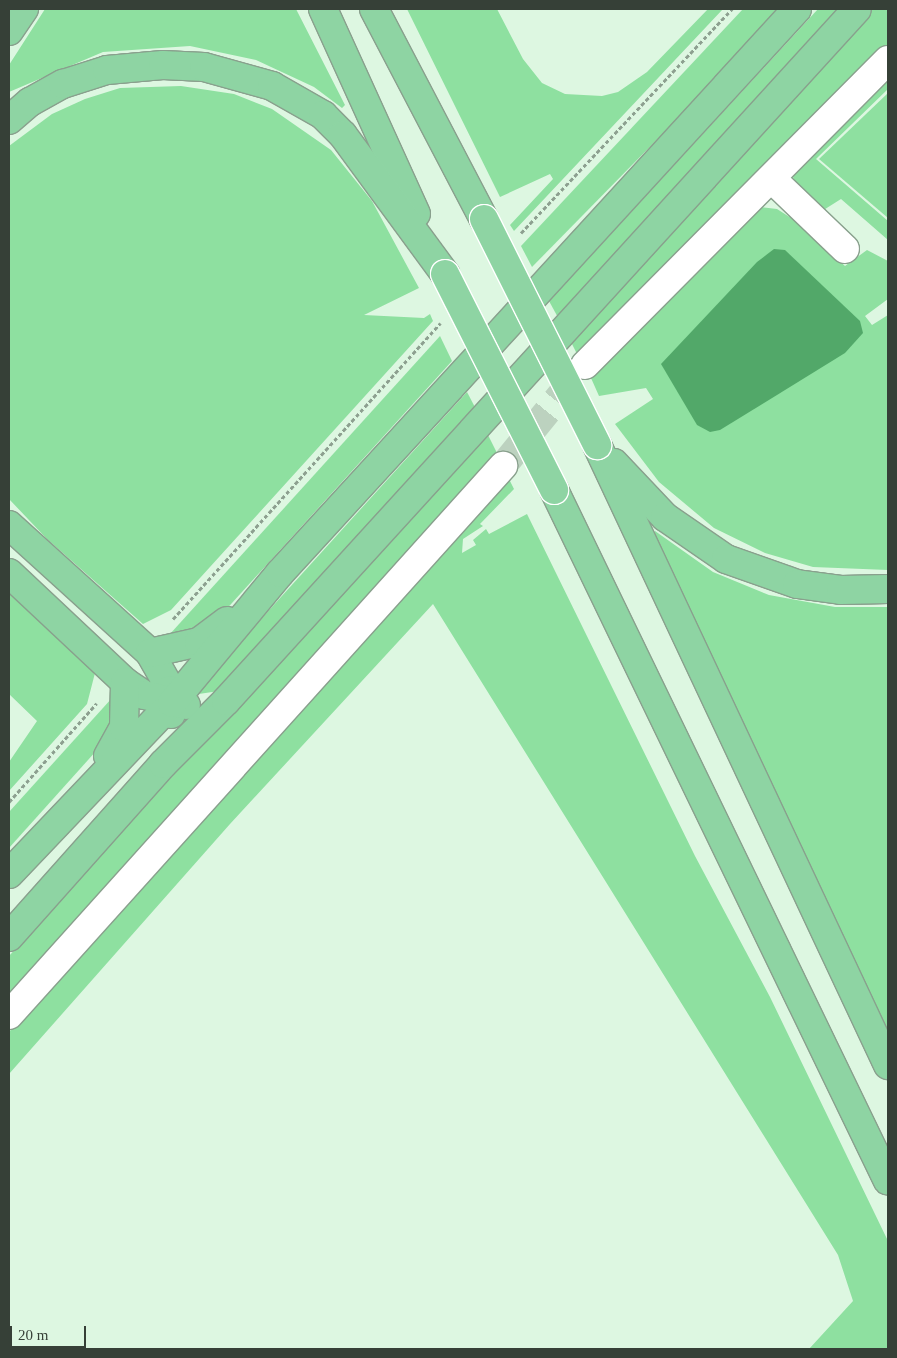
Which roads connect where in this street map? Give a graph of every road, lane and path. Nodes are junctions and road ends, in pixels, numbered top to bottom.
1 (24, 9) edge
2 (323, 9) edge
3 (374, 9) edge
4 (732, 9) edge
5 (797, 9) edge
6 (858, 9) edge
7 (9, 32) edge
8 (888, 60) edge
9 (9, 120) edge
10 (772, 179) junction
11 (517, 238) dead end
12 (845, 249) dead end
13 (445, 274) junction
14 (444, 318) dead end
15 (585, 365) tunnel mouth
16 (597, 445) junction
17 (503, 466) tunnel mouth
18 (9, 525) edge
19 (9, 573) edge
20 (280, 573) junction
21 (888, 589) edge
22 (146, 649) junction
23 (119, 677) junction
24 (226, 701) junction
25 (172, 703) junction
26 (163, 764) junction
27 (9, 802) edge
28 (72, 804) junction
29 (9, 874) edge
30 (9, 937) edge
31 (9, 1015) edge
32 (888, 1065) edge
33 (888, 1181) edge

1 - 7 main road
2 - 13 main road
3 - 16 main road, bridge
4 - 11 path
5 - 20 main road
6 - 24 main road
8 - 10 street
9 - 13 main road
10 - 12 street
10 - 15 street
13 - 33 main road, bridge
14 - 22 path
16 - 21 main road
16 - 32 main road
17 - 31 street
18 - 22 main road
19 - 23 main road
20 - 22 main road
20 - 25 main road
22 - 25 main road
23 - 25 main road
23 - 27 path
23 - 28 main road
24 - 25 main road
24 - 26 main road
25 - 26 main road
25 - 28 main road
26 - 30 main road
28 - 29 main road

